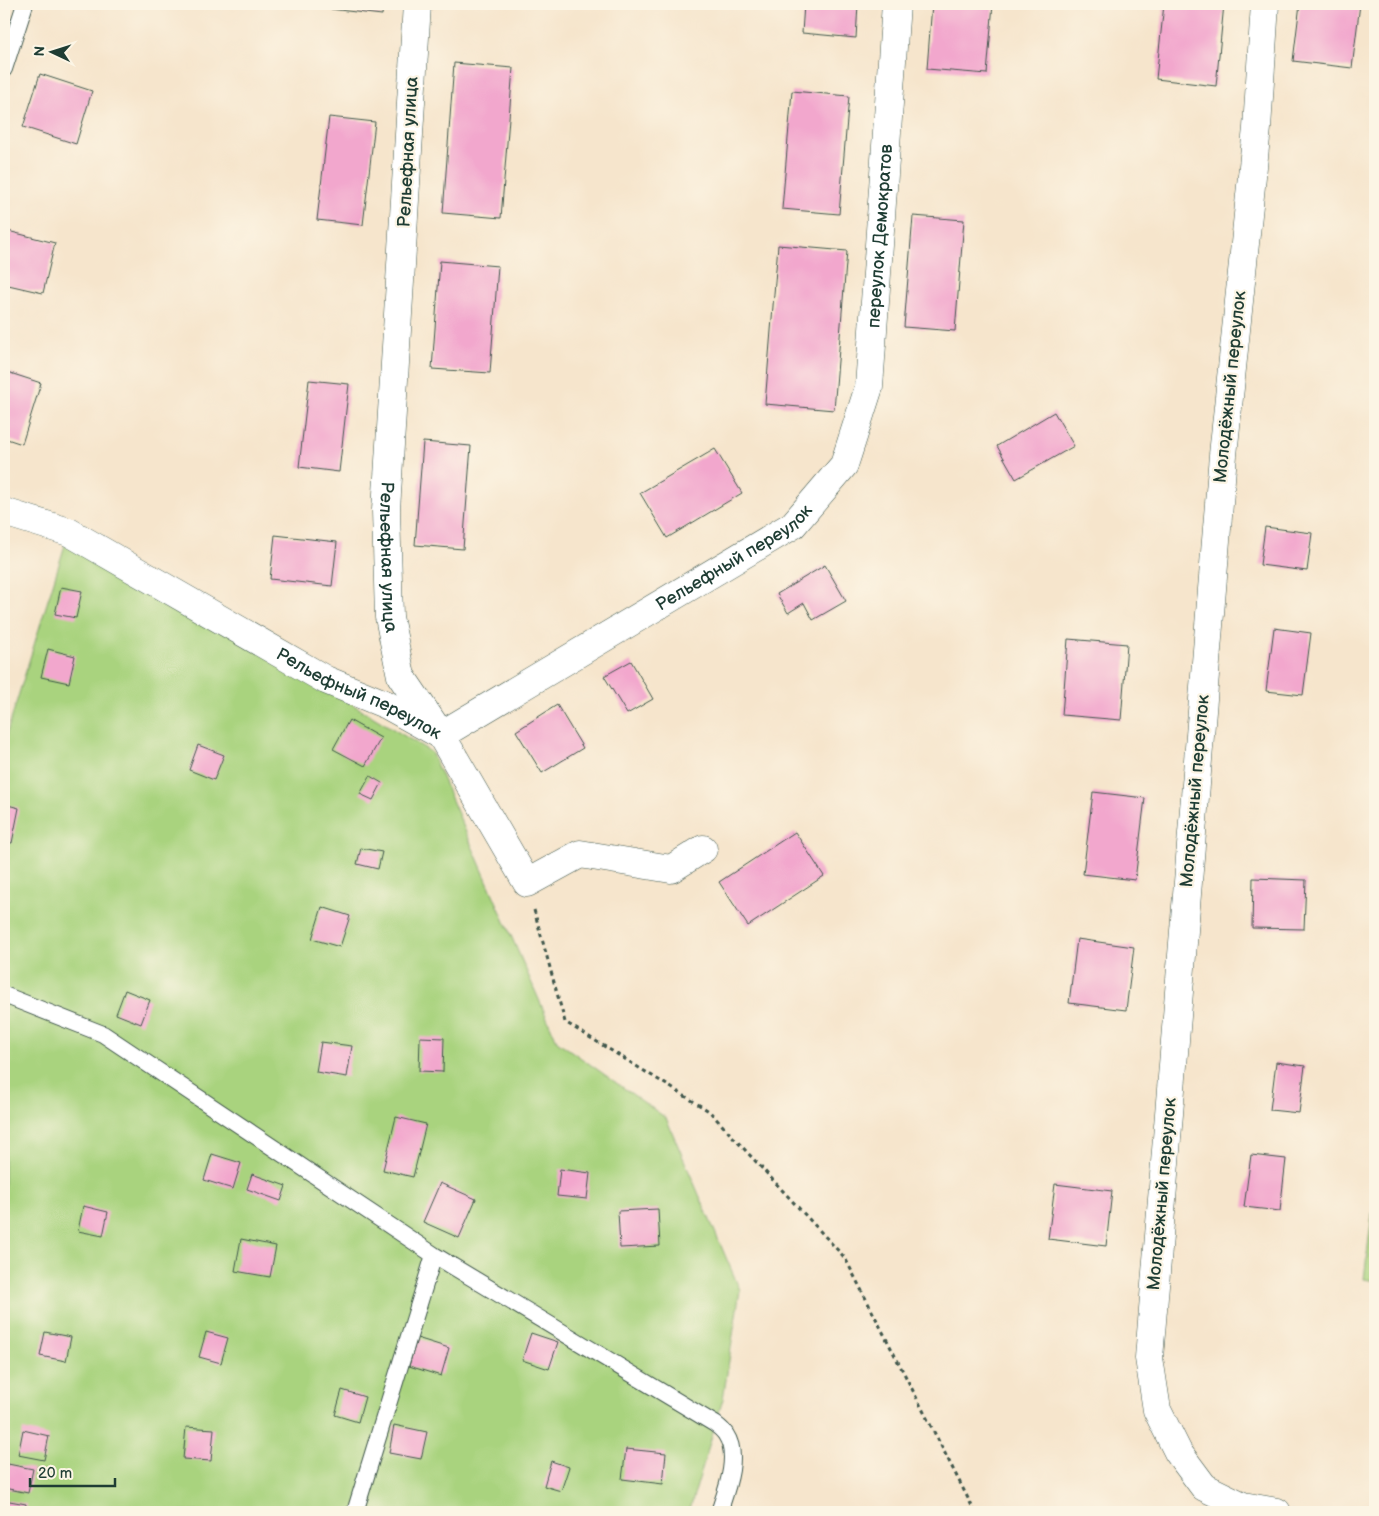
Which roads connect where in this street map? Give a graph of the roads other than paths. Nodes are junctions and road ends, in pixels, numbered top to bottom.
1 (24, 4) edge
2 (417, 4) edge
3 (896, 4) edge
4 (1265, 4) edge
5 (4, 69) edge
6 (844, 465) joint
7 (4, 512) edge
8 (441, 735) junction
9 (703, 849) dead end
10 (4, 995) edge
11 (434, 1255) junction
12 (355, 1512) edge
13 (719, 1512) edge
14 (1277, 1512) edge

1 - 5 lane
2 - 8 street, Рельефная улица
3 - 6 street, переулок Демократов
4 - 14 street, Молодёжный переулок
6 - 8 street, Рельефный переулок
7 - 8 street, Рельефный переулок
8 - 9 street, Рельефная улица
10 - 11 lane
11 - 12 lane
11 - 13 lane

